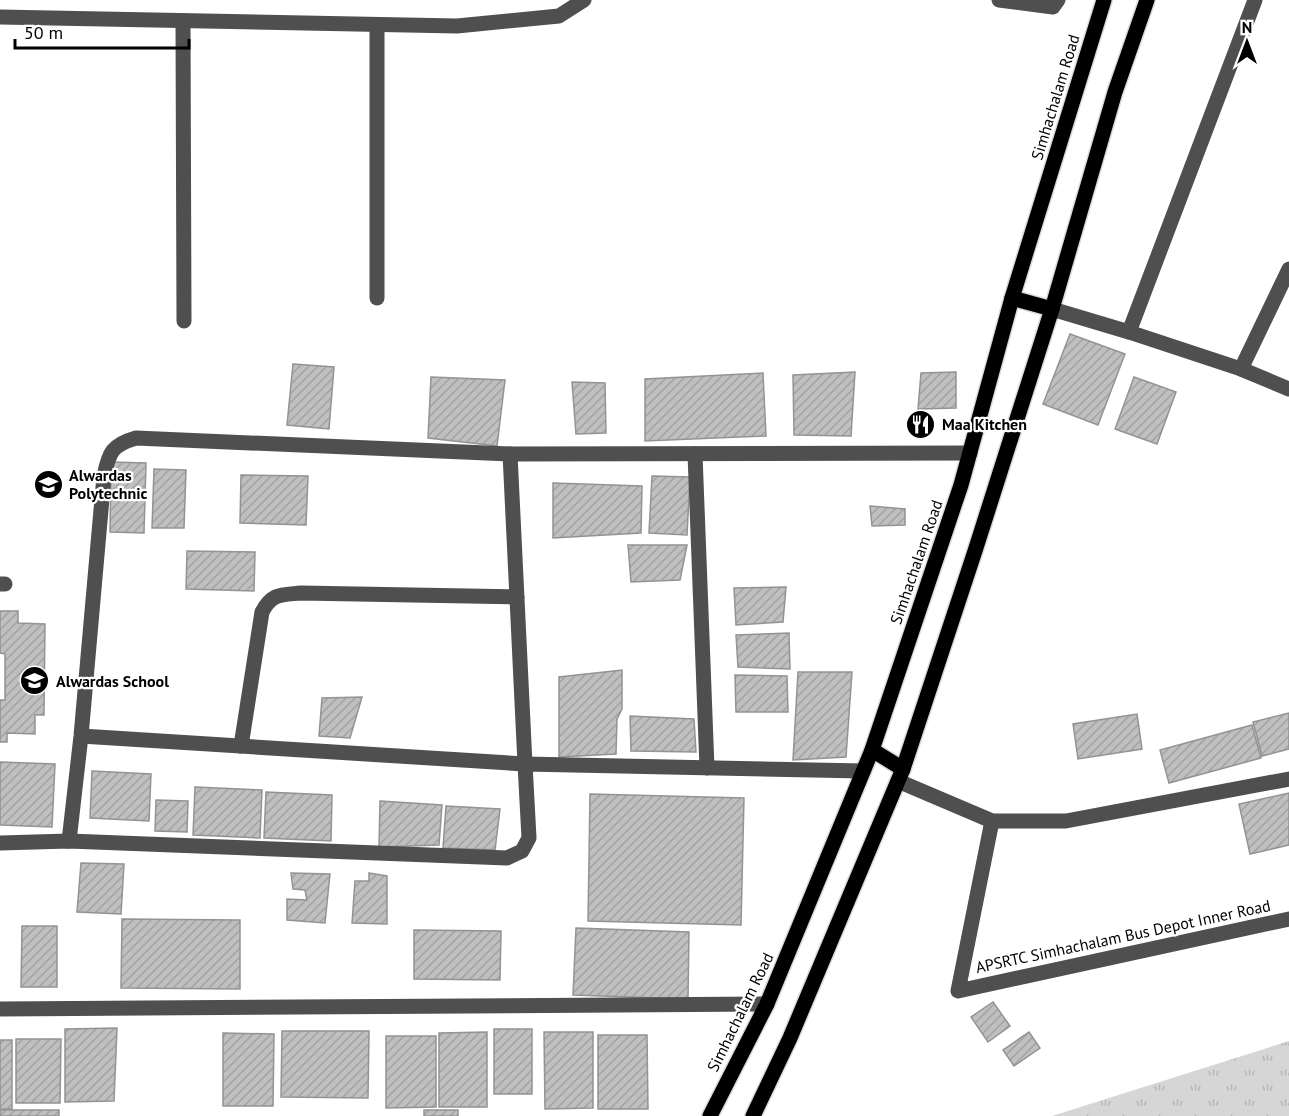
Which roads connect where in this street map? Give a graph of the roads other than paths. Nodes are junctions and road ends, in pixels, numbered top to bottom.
1 (584, 0) edge
2 (999, 0) edge
3 (1058, 0) edge
4 (1104, 0) edge
5 (1147, 0) edge
6 (1256, 0) edge
7 (0, 17) edge
8 (183, 21) junction
9 (377, 25) junction
10 (1289, 269) edge
11 (377, 298) dead end
12 (1012, 298) junction
13 (1052, 309) junction
14 (184, 321) dead end
15 (1130, 332) junction
16 (1241, 369) junction
17 (1289, 389) edge
18 (970, 453) junction
19 (510, 454) junction
20 (695, 454) junction
21 (517, 597) junction
22 (81, 736) junction
23 (241, 746) junction
24 (872, 750) junction
25 (525, 765) junction
26 (707, 768) junction
27 (863, 771) junction
28 (900, 775) junction
29 (1289, 779) edge
30 (992, 821) junction
31 (69, 841) junction
32 (0, 843) edge
33 (1289, 919) edge
34 (767, 1004) junction
35 (0, 1009) edge
36 (710, 1116) edge
37 (753, 1116) edge

1 - 9 street
2 - 3 street
4 - 12 main road, Simhachalam Road
5 - 13 main road
6 - 15 street
7 - 8 street
8 - 9 street
8 - 14 street
9 - 11 street
10 - 16 street
12 - 13 main road
12 - 18 main road, Simhachalam Road
13 - 15 street
13 - 28 main road
15 - 16 street
16 - 17 street
18 - 20 street
18 - 24 main road, Simhachalam Road
19 - 20 street
19 - 21 street
19 - 22 street
20 - 26 street
21 - 23 street
21 - 25 street
22 - 23 street
22 - 31 street
23 - 25 street
24 - 27 main road, Simhachalam Road
24 - 28 main road
25 - 26 street
25 - 31 street
26 - 27 street
27 - 34 main road, Simhachalam Road
28 - 30 street
28 - 37 main road
29 - 30 street
30 - 33 street, APSRTC Simhachalam Bus Depot Inner Road
31 - 32 street
34 - 35 street
34 - 36 main road, Simhachalam Road

